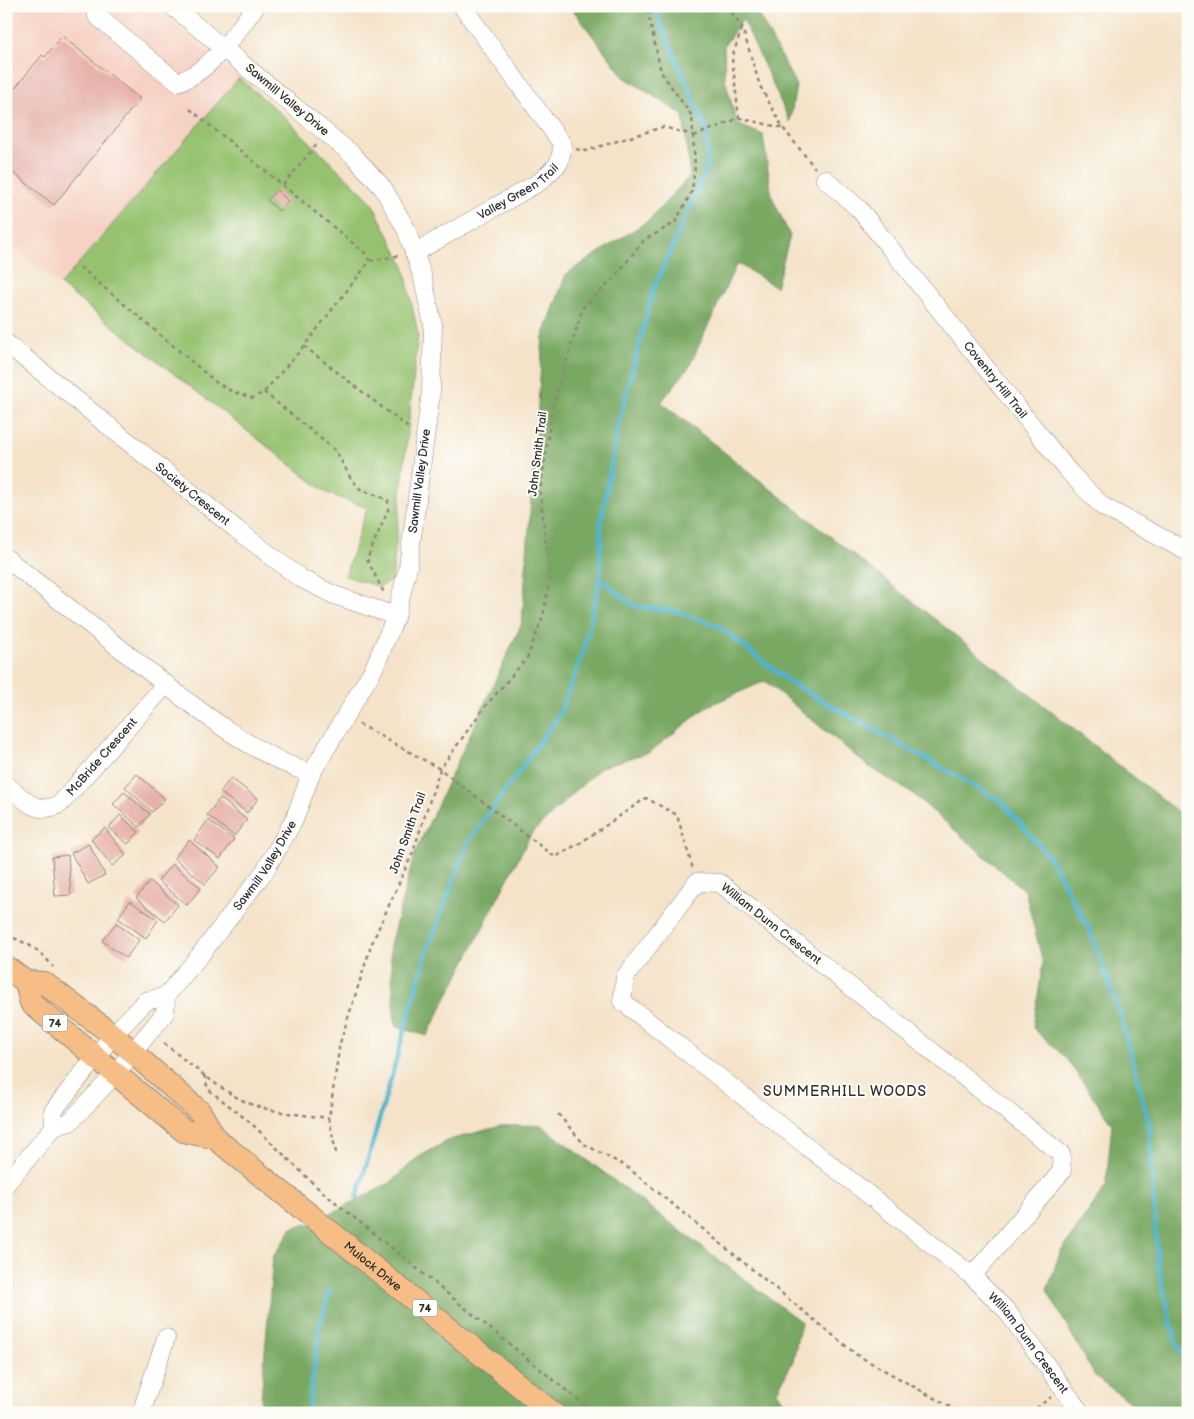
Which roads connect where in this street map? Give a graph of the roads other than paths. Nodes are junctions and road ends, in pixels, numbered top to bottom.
1 (95, 6) edge
2 (172, 6) edge
3 (256, 6) edge
4 (462, 6) edge
5 (223, 48) junction
6 (825, 179) road end
7 (414, 253) junction
8 (6, 343) edge
9 (1188, 552) edge
10 (6, 558) edge
11 (396, 616) junction
12 (166, 684) junction
13 (310, 774) junction
14 (6, 785) edge
15 (6, 967) edge
16 (26, 982) junction
17 (166, 996) junction
18 (113, 1035) junction
19 (133, 1053) junction
20 (96, 1057) junction
21 (116, 1074) junction
22 (54, 1127) junction
23 (215, 1138) junction
24 (6, 1184) edge
25 (972, 1276) junction
26 (166, 1338) dead end
27 (141, 1413) edge
28 (553, 1413) edge
29 (1081, 1413) edge

1 - 5 street
2 - 5 street, Sawmill Valley Drive
3 - 5 street
4 - 7 street, Valley Green Trail
5 - 7 street, Sawmill Valley Drive
6 - 9 street, Coventry Hill Trail
7 - 11 street, Sawmill Valley Drive
8 - 11 street, Society Crescent
10 - 12 street
11 - 13 street, Sawmill Valley Drive
12 - 13 street
12 - 14 street, McBride Crescent
13 - 17 street, Sawmill Valley Drive
15 - 16 main road, Mulock Drive / 74
16 - 18 main road, Mulock Drive / 74
16 - 20 main road, Mulock Drive / 74
17 - 18 street, Sawmill Valley Drive
17 - 19 street, Sawmill Valley Drive
18 - 19 main road, Mulock Drive / 74
18 - 20 street, Sawmill Valley Drive
19 - 21 street, Sawmill Valley Drive
19 - 23 main road, Mulock Drive / 74
20 - 21 main road, Mulock Drive / 74
20 - 22 street, Sawmill Valley Drive
21 - 22 street, Sawmill Valley Drive
21 - 23 main road, Mulock Drive / 74
22 - 24 street
23 - 28 main road, Mulock Drive / 74
25 - 25 street, William Dunn Crescent
25 - 29 street, William Dunn Crescent
26 - 27 street

